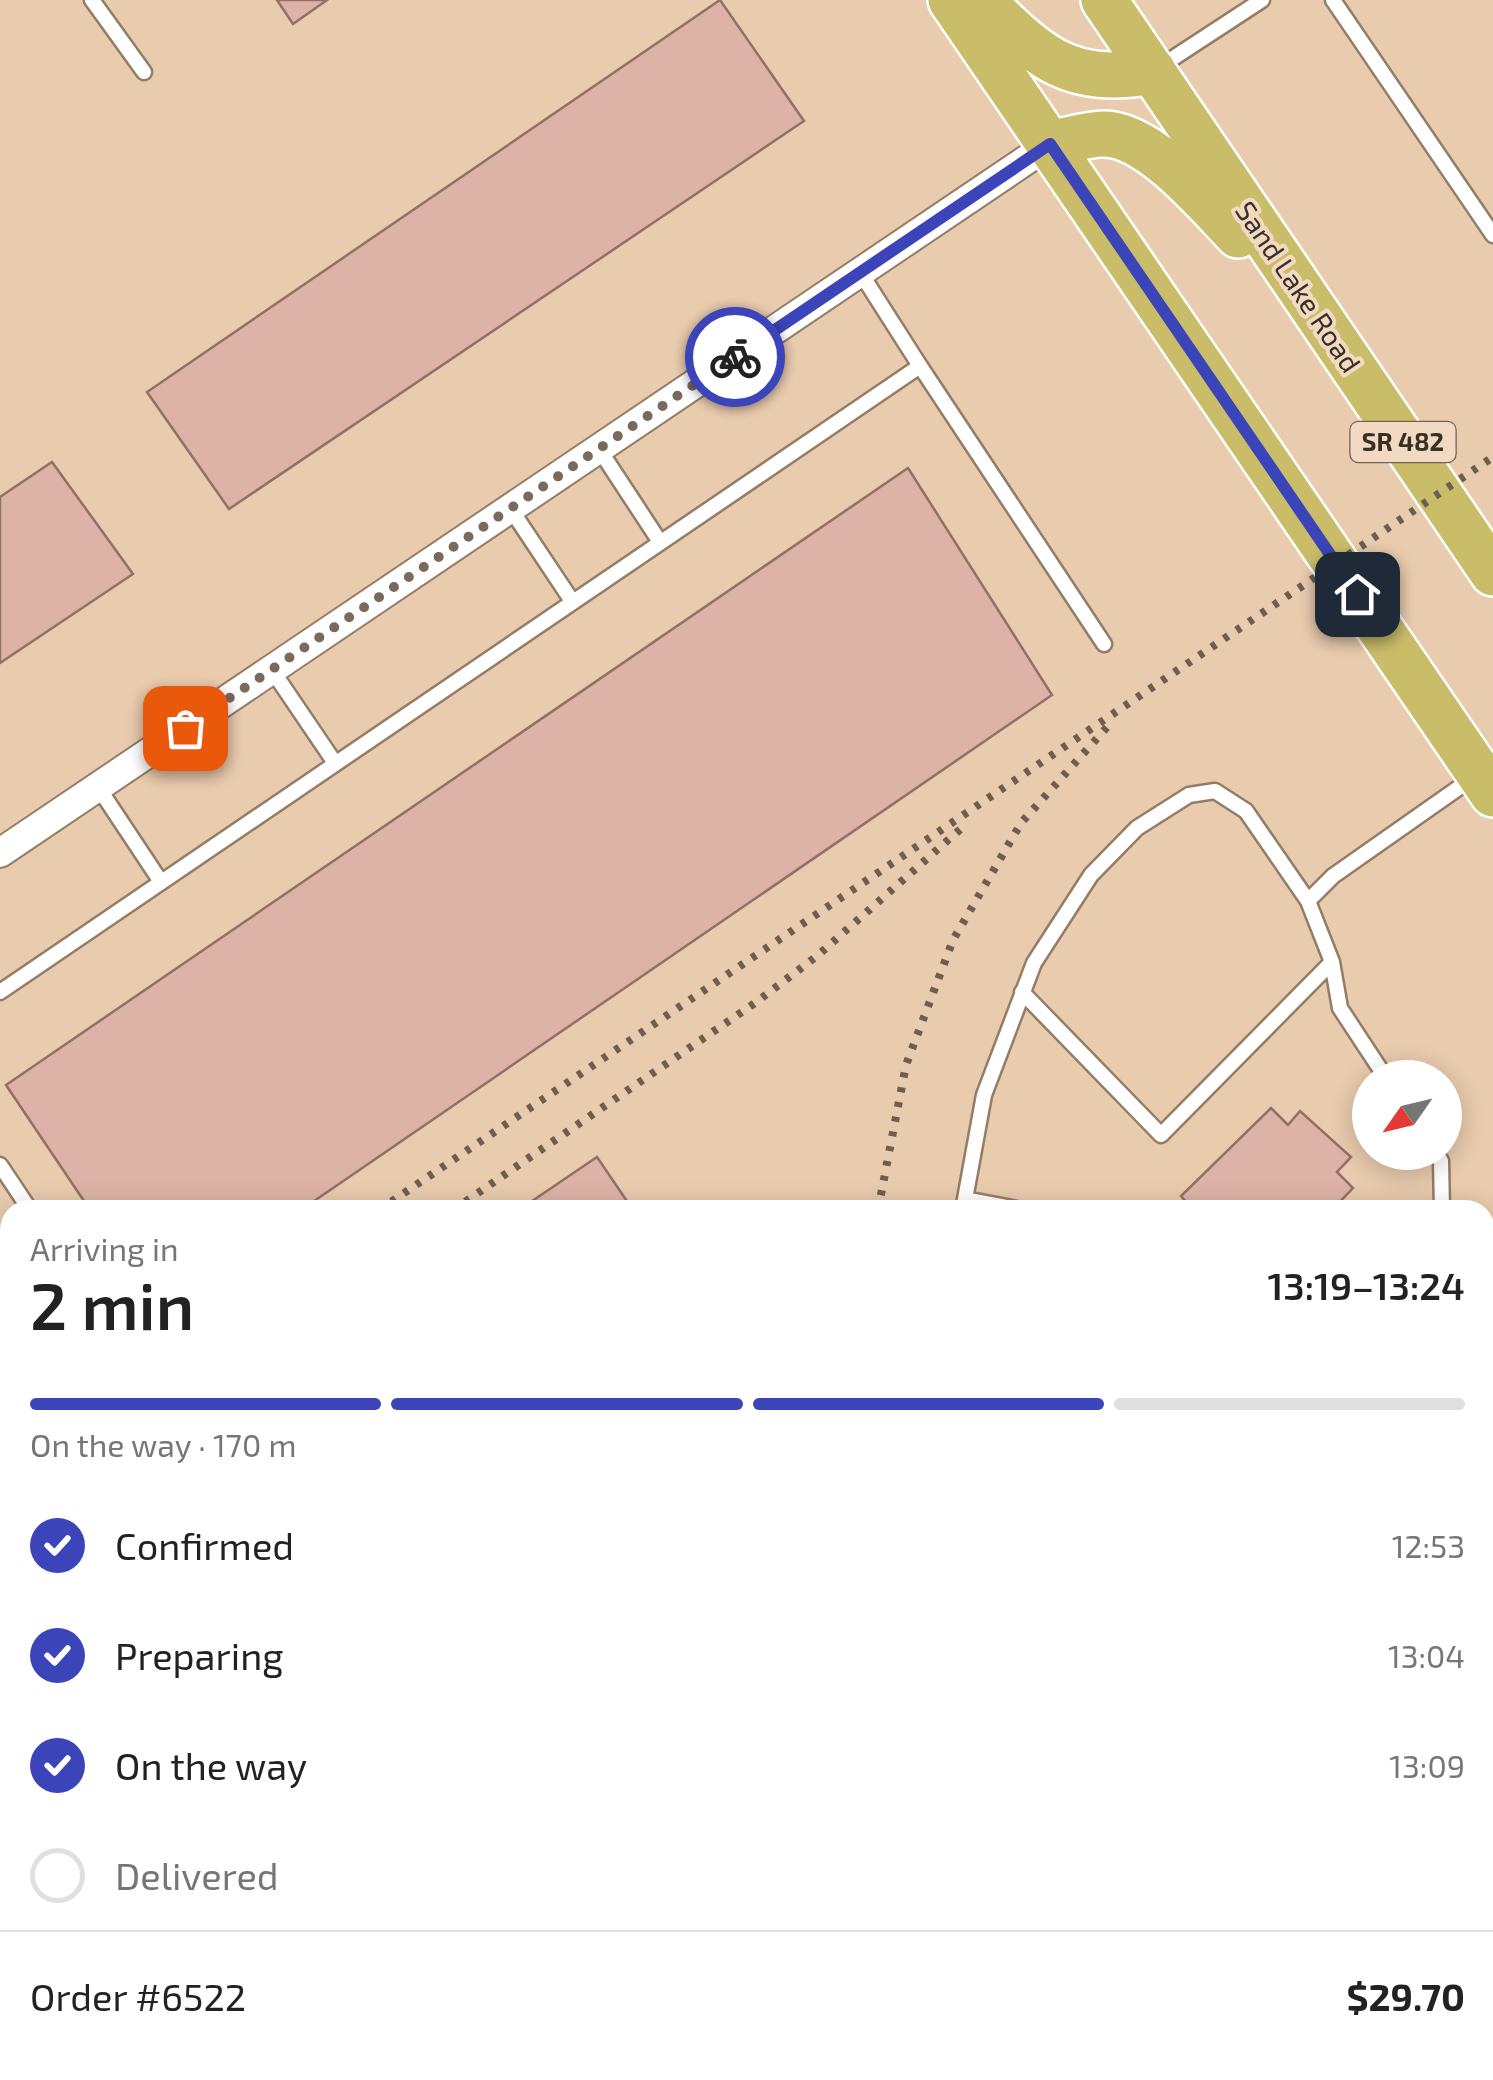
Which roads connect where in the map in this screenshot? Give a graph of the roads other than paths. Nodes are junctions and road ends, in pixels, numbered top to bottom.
1 (92, 0) edge
2 (951, 0) edge
3 (982, 0) edge
4 (1104, 0) edge
5 (1262, 0) edge
6 (1333, 0) edge
7 (144, 72) dead end
8 (1153, 72) junction
9 (1050, 144) junction
10 (1493, 235) edge
11 (860, 272) junction
12 (1314, 310) junction
13 (920, 366) junction
14 (599, 449) junction
15 (510, 508) junction
16 (660, 542) junction
17 (1493, 573) edge
18 (572, 601) junction
19 (1104, 644) dead end
20 (272, 670) junction
21 (335, 763) junction
22 (1486, 784) edge
23 (98, 787) junction
24 (0, 853) edge
25 (160, 882) junction
26 (1308, 902) junction
27 (1332, 962) junction
28 (0, 992) edge
29 (1022, 992) junction
30 (1374, 1060) edge
31 (0, 1165) edge
32 (1441, 1170) edge
33 (23, 1200) edge
34 (965, 1200) edge
35 (1442, 1200) edge

1 - 7 lane
2 - 9 main road
3 - 8 main road
4 - 8 main road, Sand Lake Road / SR 482
5 - 8 lane
6 - 10 lane
8 - 12 main road, Sand Lake Road / SR 482
9 - 11 street
9 - 12 main road
9 - 22 main road
11 - 13 lane
11 - 14 street
12 - 17 main road, Sand Lake Road / SR 482
13 - 16 lane
13 - 19 lane
14 - 15 street
14 - 16 lane
15 - 18 lane
15 - 20 street
16 - 18 lane
18 - 21 lane
20 - 21 lane
20 - 23 street
21 - 25 lane
22 - 26 lane
23 - 24 street
23 - 25 lane
25 - 28 lane
26 - 27 lane
26 - 29 lane
27 - 29 lane
27 - 30 lane
29 - 34 lane
31 - 33 lane
32 - 35 lane

